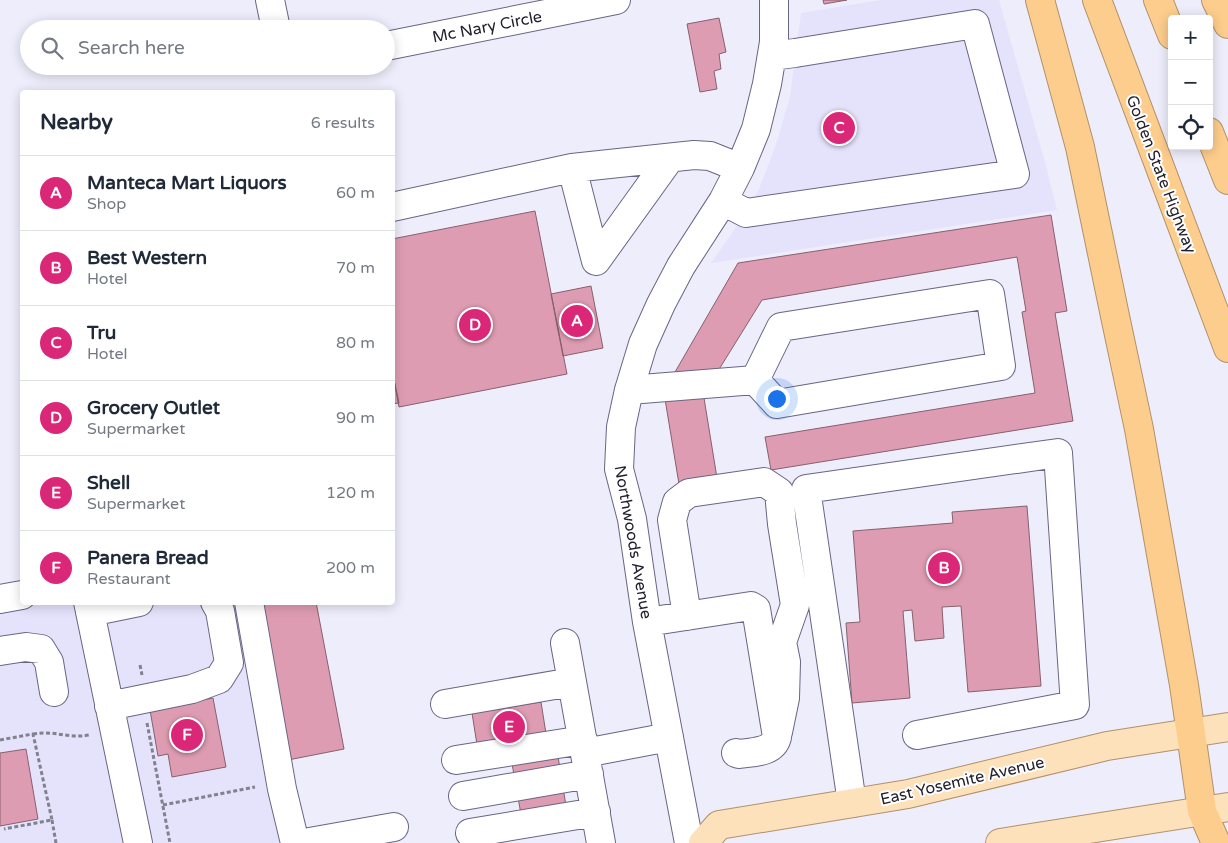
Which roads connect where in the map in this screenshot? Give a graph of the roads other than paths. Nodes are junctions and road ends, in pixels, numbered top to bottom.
1 (270, 0) edge
2 (616, 0) edge
3 (774, 0) edge
4 (1040, 0) edge
5 (1097, 0) edge
6 (1158, 0) edge
7 (1216, 0) edge
8 (274, 20) edge
9 (1228, 24) edge
10 (1168, 25) edge
11 (395, 44) edge
12 (772, 56) junction
13 (1213, 142) edge
14 (670, 158) junction
15 (572, 168) junction
16 (740, 168) junction
17 (1228, 180) edge
18 (723, 201) junction
19 (395, 205) edge
20 (1228, 348) edge
21 (755, 380) junction
22 (629, 390) junction
23 (20, 595) edge
24 (0, 598) edge
25 (109, 605) edge
26 (217, 605) edge
27 (250, 605) edge
28 (89, 607) edge
29 (698, 614) junction
30 (647, 622) junction
31 (565, 643) dead end
32 (0, 651) edge
33 (572, 682) junction
34 (54, 692) dead end
35 (445, 704) dead end
36 (109, 706) junction
37 (1228, 727) edge
38 (778, 732) junction
39 (1191, 733) junction
40 (917, 735) dead end
41 (669, 737) junction
42 (736, 753) dead end
43 (585, 756) junction
44 (456, 760) dead end
45 (463, 796) dead end
46 (852, 803) junction
47 (1215, 809) edge
48 (596, 812) junction
49 (394, 827) dead end
50 (470, 833) dead end
51 (138, 843) edge
52 (295, 843) edge
53 (304, 843) edge
54 (601, 843) edge
55 (689, 843) edge
56 (703, 843) edge
57 (1000, 843) edge
58 (1216, 843) edge

1 - 8 street
2 - 11 street, Mc Nary Circle
3 - 12 street, Northwoods Avenue
4 - 39 highway
5 - 20 highway, Golden State Highway
6 - 10 highway
7 - 9 highway
12 - 16 street, Northwoods Avenue
12 - 18 street
13 - 17 highway
14 - 15 street
14 - 15 street
14 - 16 street
15 - 19 street
16 - 18 street, Northwoods Avenue
18 - 22 street, Northwoods Avenue
21 - 21 street
21 - 22 street
22 - 30 street, Northwoods Avenue
23 - 24 street
25 - 28 street
26 - 36 street
27 - 52 street
28 - 36 street
29 - 30 street
29 - 38 street
29 - 38 street
30 - 41 street, Northwoods Avenue
31 - 33 street
32 - 34 street
33 - 35 street
33 - 43 street
36 - 51 street
37 - 39 main road, East Yosemite Avenue
38 - 42 street
39 - 46 main road, East Yosemite Avenue
39 - 47 highway
40 - 46 street
41 - 43 street
41 - 55 street, Northwoods Avenue
43 - 44 street
43 - 45 street
43 - 48 street
46 - 56 main road, East Yosemite Avenue
47 - 57 main road
47 - 58 highway
48 - 50 street
48 - 54 street
49 - 53 street

